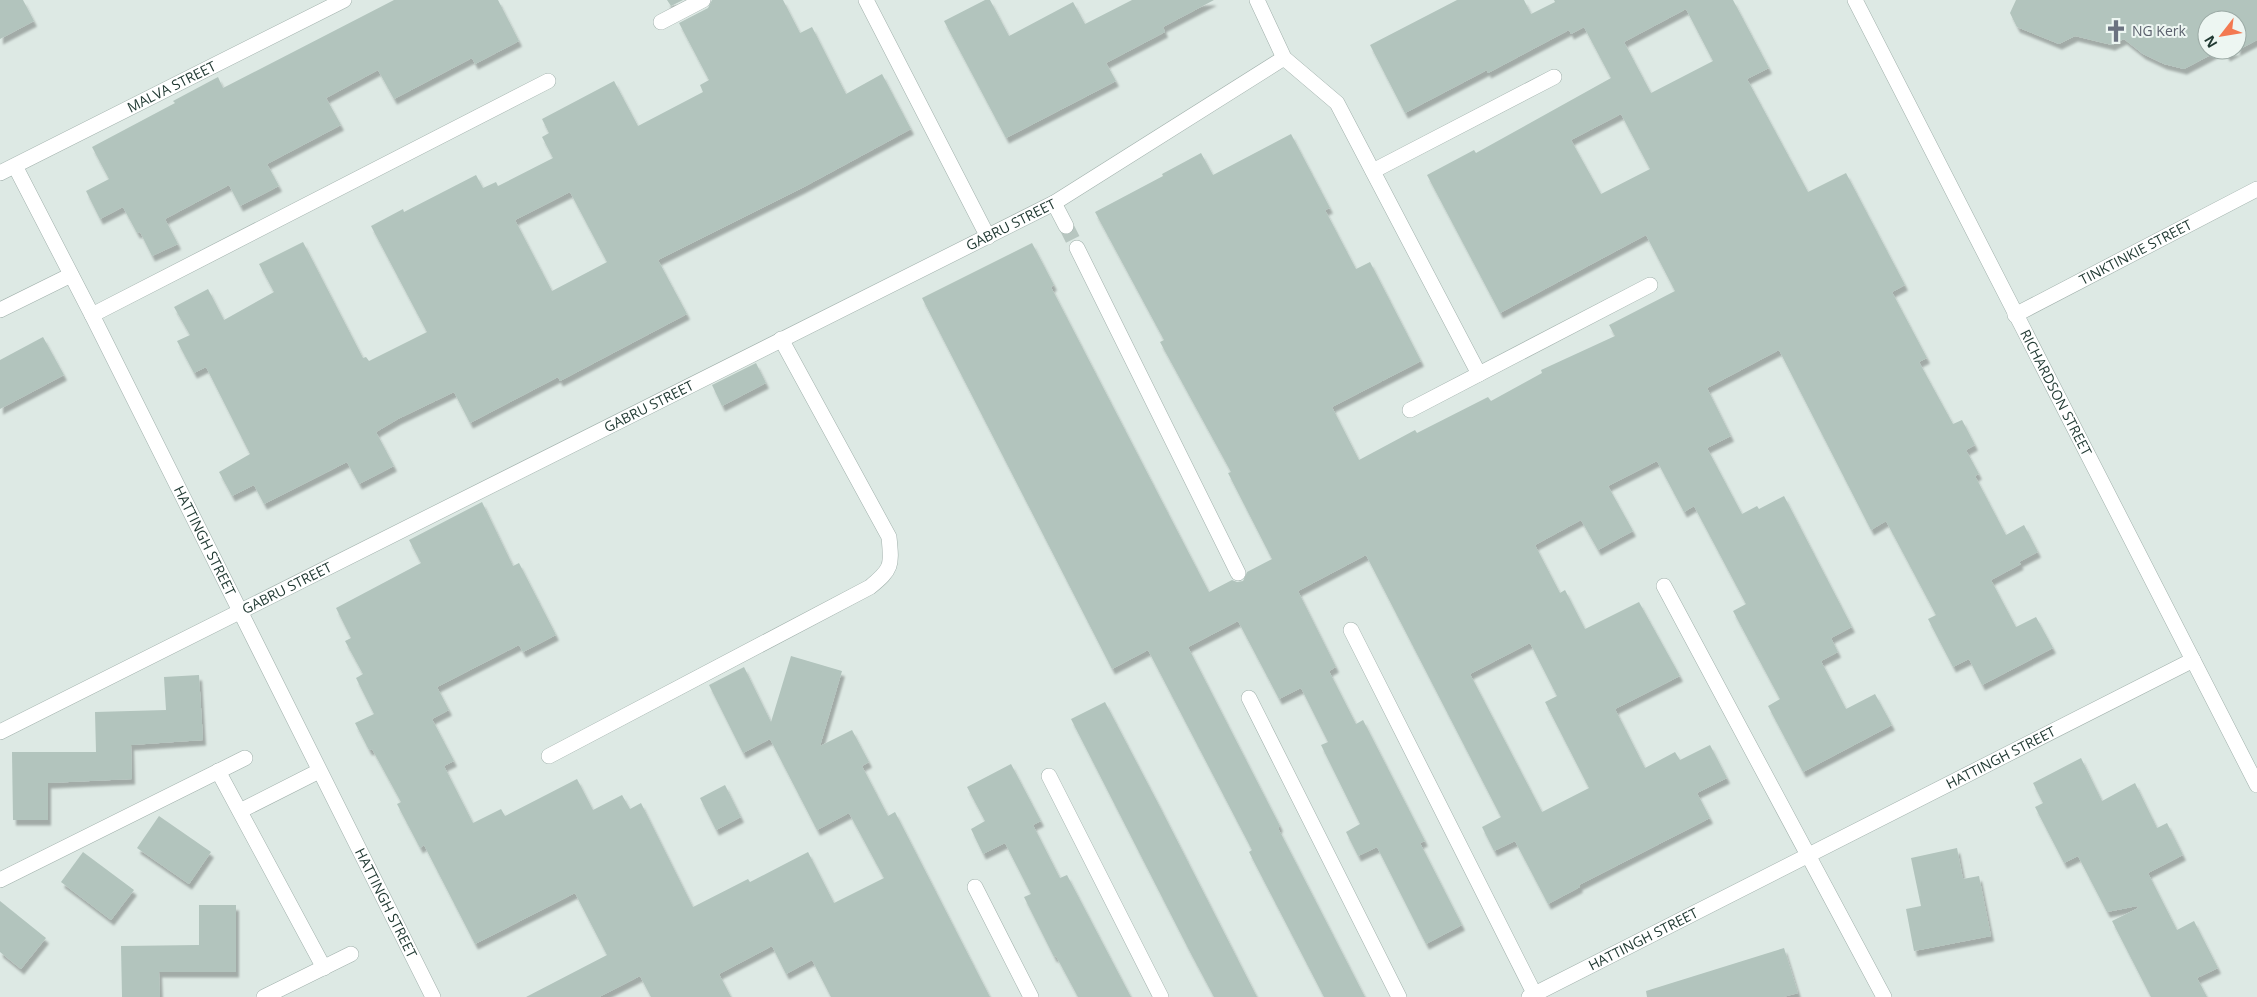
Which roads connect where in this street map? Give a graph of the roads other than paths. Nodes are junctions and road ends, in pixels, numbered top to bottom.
1 (344, 0) edge
2 (704, 0) edge
3 (866, 0) edge
4 (1257, 0) edge
5 (1856, 0) edge
6 (661, 22) dead end
7 (1284, 58) junction
8 (1554, 77) dead end
9 (548, 81) dead end
10 (15, 166) junction
11 (1373, 171) junction
12 (0, 173) edge
13 (2257, 189) edge
14 (1054, 203) junction
15 (1066, 226) tunnel mouth
16 (988, 237) junction
17 (1077, 248) tunnel mouth
18 (71, 275) junction
19 (1650, 285) dead end
20 (0, 310) edge
21 (92, 315) junction
22 (2015, 315) junction
23 (781, 339) junction
24 (1479, 374) junction
25 (1410, 410) dead end
26 (1238, 573) dead end
27 (1664, 586) dead end
28 (239, 612) junction
29 (1352, 630) dead end
30 (2193, 660) junction
31 (1249, 698) dead end
32 (0, 732) edge
33 (549, 756) dead end
34 (245, 758) dead end
35 (319, 771) junction
36 (218, 772) junction
37 (1049, 776) dead end
38 (2257, 785) edge
39 (240, 811) junction
40 (1809, 855) junction
41 (0, 880) edge
42 (975, 887) dead end
43 (351, 954) dead end
44 (324, 968) junction
45 (1533, 996) edge
46 (264, 997) edge
47 (433, 997) edge
48 (1031, 997) edge
49 (1161, 997) edge
50 (1399, 997) edge
51 (1884, 997) edge

1 - 10 street, MALVA STREET
2 - 6 street
3 - 16 street
4 - 7 street
5 - 22 street, RICHARDSON STREET
7 - 11 street
7 - 14 street, GABRU STREET
8 - 11 street
9 - 21 street
10 - 12 street, MALVA STREET
10 - 18 street, HATTINGH STREET
11 - 24 street
13 - 22 street, TINKTINKIE STREET
14 - 15 street
14 - 16 street, GABRU STREET
16 - 23 street, GABRU STREET
17 - 26 street
18 - 20 street
18 - 21 street, HATTINGH STREET
19 - 24 street
21 - 28 street, HATTINGH STREET
22 - 30 street, RICHARDSON STREET
23 - 28 street, GABRU STREET
23 - 33 street
24 - 25 street
27 - 40 street
28 - 32 street, GABRU STREET
28 - 35 street, HATTINGH STREET
29 - 45 street
30 - 38 street, RICHARDSON STREET
30 - 40 street, HATTINGH STREET
31 - 50 street
34 - 36 street
35 - 39 street
35 - 47 street, HATTINGH STREET
36 - 39 street
36 - 41 street
37 - 49 street
39 - 44 street
40 - 45 street, HATTINGH STREET
40 - 51 street
42 - 48 street
43 - 44 street
44 - 46 street

